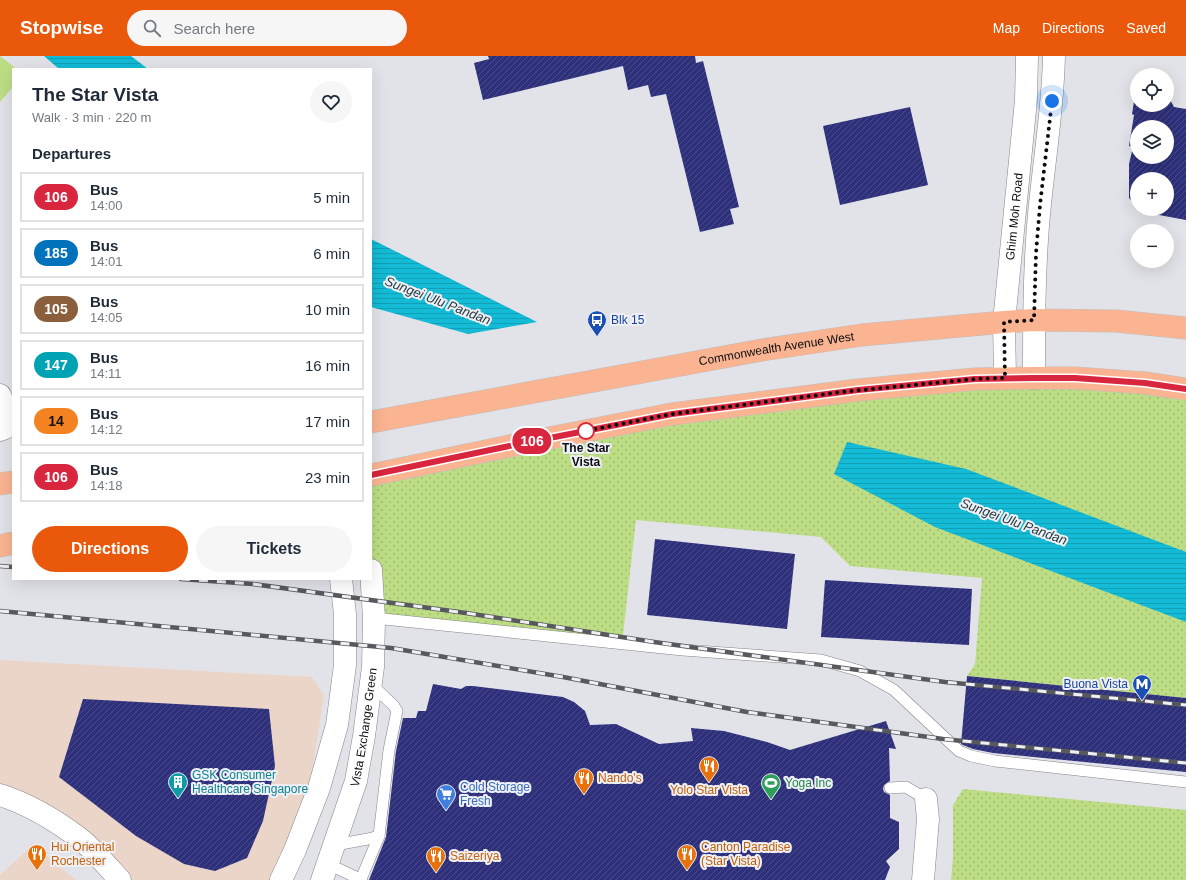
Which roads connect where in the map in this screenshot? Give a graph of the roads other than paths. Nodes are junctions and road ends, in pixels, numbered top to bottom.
1 (1027, 56) edge
2 (1054, 56) edge
3 (1034, 320) junction
4 (1004, 322) junction
5 (1186, 328) edge
6 (1005, 378) junction
7 (1034, 378) junction
8 (1186, 389) edge
9 (0, 395) edge
10 (372, 422) edge
11 (0, 430) edge
12 (372, 475) edge
13 (12, 482) edge
14 (0, 484) edge
15 (12, 543) edge
16 (0, 546) edge
17 (341, 580) edge
18 (372, 580) edge
19 (374, 618) junction
20 (371, 684) junction
21 (1186, 782) edge
22 (890, 788) dead end
23 (0, 795) edge
24 (926, 799) joint
25 (378, 836) junction
26 (328, 863) edge
27 (120, 880) edge
28 (281, 880) edge
29 (362, 880) edge
30 (923, 880) edge

1 - 4 street, Ghim Moh Road
2 - 3 street, Ghim Moh Road
3 - 4 main road, Commonwealth Avenue West
3 - 5 main road, Commonwealth Avenue West
3 - 7 street, Ghim Moh Road
4 - 6 street, Ghim Moh Road
4 - 10 main road, Commonwealth Avenue West
6 - 7 main road
6 - 12 main road
7 - 8 main road
9 - 11 street
13 - 14 main road
15 - 16 main road
17 - 28 street
18 - 19 street, Vista Exchange Green
19 - 20 street, Vista Exchange Green
19 - 21 lane
20 - 25 lane
20 - 26 street, Vista Exchange Green
22 - 24 lane
23 - 27 street
24 - 30 street
25 - 26 lane
25 - 29 lane
26 - 29 lane

